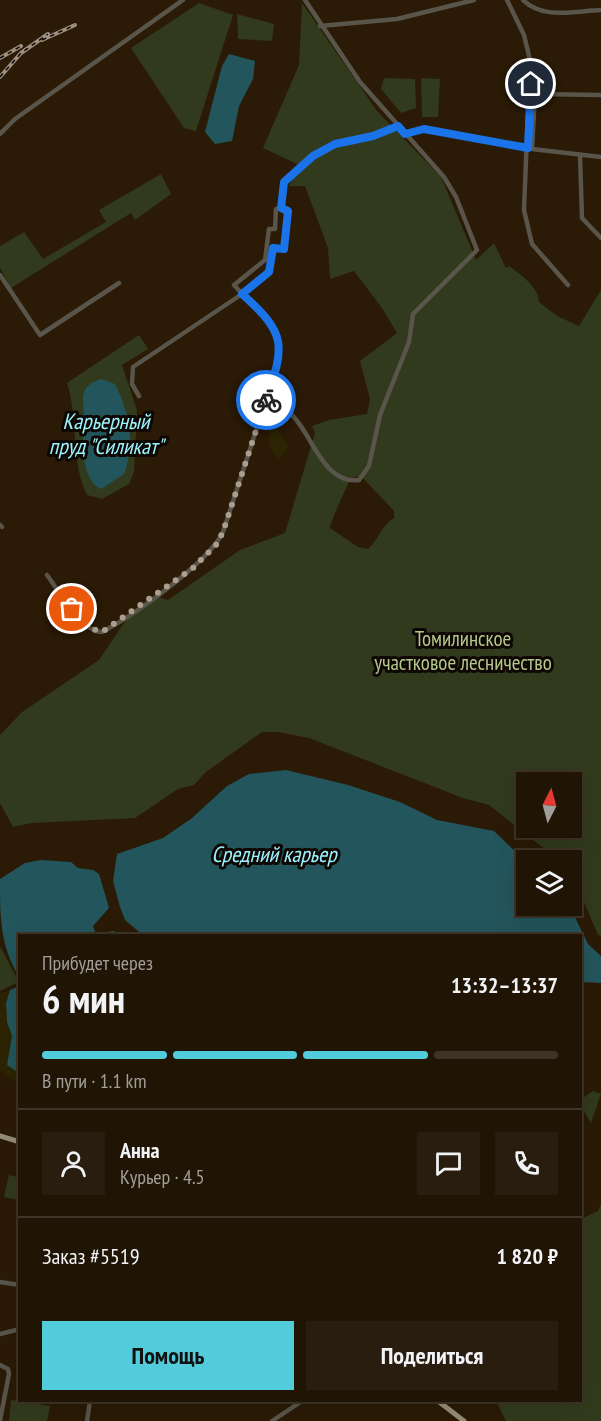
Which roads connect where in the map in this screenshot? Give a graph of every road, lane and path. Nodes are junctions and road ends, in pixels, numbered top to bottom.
1 (183, 0) edge
2 (305, 0) edge
3 (474, 0) edge
4 (507, 0) edge
5 (523, 0) edge
6 (601, 10) edge
7 (320, 26) junction
8 (601, 95) edge
9 (398, 126) junction
10 (0, 134) edge
11 (405, 134) junction
12 (530, 149) junction
13 (580, 155) junction
14 (601, 157) edge
15 (281, 208) junction
16 (601, 238) edge
17 (0, 274) edge
18 (119, 284) dead end
19 (7, 285) junction
20 (568, 285) dead end
21 (0, 289) edge
22 (242, 294) junction
23 (139, 396) dead end
24 (265, 404) junction
25 (47, 575) dead end
26 (0, 1136) edge
27 (18, 1141) edge
28 (0, 1282) edge
29 (18, 1285) edge
30 (18, 1330) edge
31 (0, 1334) edge
32 (0, 1365) edge
33 (90, 1402) edge
34 (300, 1402) edge
35 (439, 1402) edge
36 (0, 1420) edge
37 (87, 1421) edge
38 (272, 1421) edge
39 (464, 1421) edge

1 - 10 street
2 - 7 street
3 - 7 street
4 - 12 street
5 - 6 street
7 - 9 street
8 - 12 street
9 - 11 street
9 - 15 street
11 - 12 street
11 - 24 street
12 - 13 street
12 - 20 street
13 - 14 street
13 - 16 street
15 - 22 street
15 - 22 street
17 - 19 street
18 - 19 street
19 - 21 street
22 - 23 street
22 - 24 street
24 - 25 street
26 - 27 main road
28 - 29 street
30 - 31 street
32 - 36 street
33 - 37 street
34 - 38 street
35 - 39 main road

